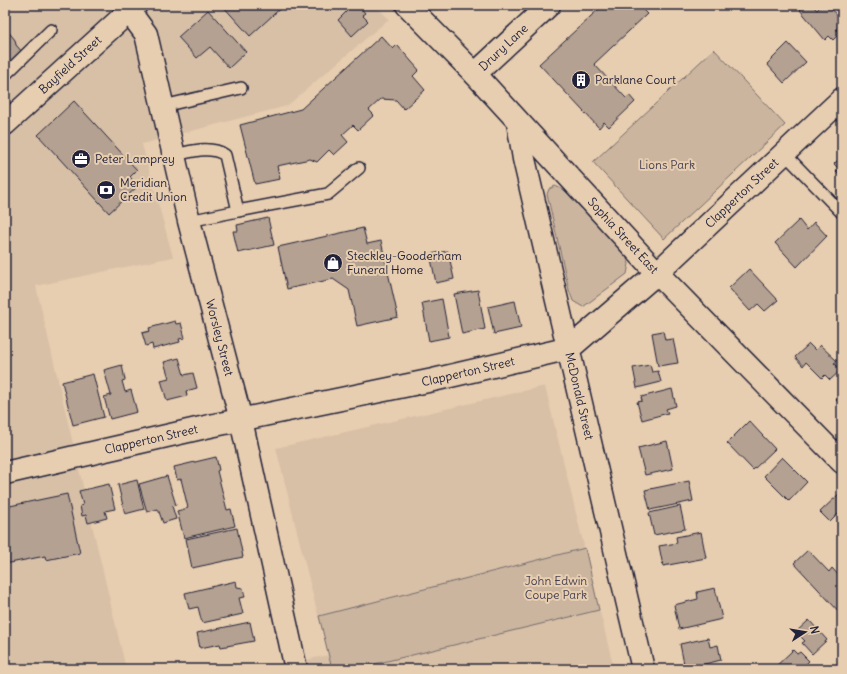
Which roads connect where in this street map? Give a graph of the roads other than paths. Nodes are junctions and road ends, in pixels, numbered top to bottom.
1 (407, 5) edge
2 (549, 5) edge
3 (132, 8) edge
4 (51, 30) dead end
5 (5, 74) edge
6 (475, 74) junction
7 (241, 88) dead end
8 (842, 98) edge
9 (163, 106) junction
10 (518, 122) junction
11 (5, 124) edge
12 (784, 153) junction
13 (174, 155) junction
14 (359, 168) dead end
15 (238, 211) junction
16 (842, 213) edge
17 (189, 221) junction
18 (657, 273) junction
19 (570, 348) junction
20 (241, 420) junction
21 (842, 462) edge
22 (5, 472) edge
23 (296, 669) edge
24 (643, 669) edge

1 - 6 street, Sophia Street East
2 - 6 street, Drury Lane
3 - 9 street, Worsley Street
3 - 11 street, Bayfield Street
4 - 5 lane
6 - 10 street, Sophia Street East
7 - 9 lane
8 - 12 street, Clapperton Street
9 - 13 street, Worsley Street
10 - 18 street, Sophia Street East
10 - 19 street, McDonald Street
12 - 16 lane
12 - 18 street, Clapperton Street
13 - 15 lane
13 - 17 street, Worsley Street
14 - 15 lane
15 - 17 lane
17 - 20 street, Worsley Street
18 - 19 street, Clapperton Street
18 - 21 street, Sophia Street East
19 - 20 street, Clapperton Street
19 - 24 street, McDonald Street
20 - 22 street, Clapperton Street
20 - 23 street, Worsley Street

